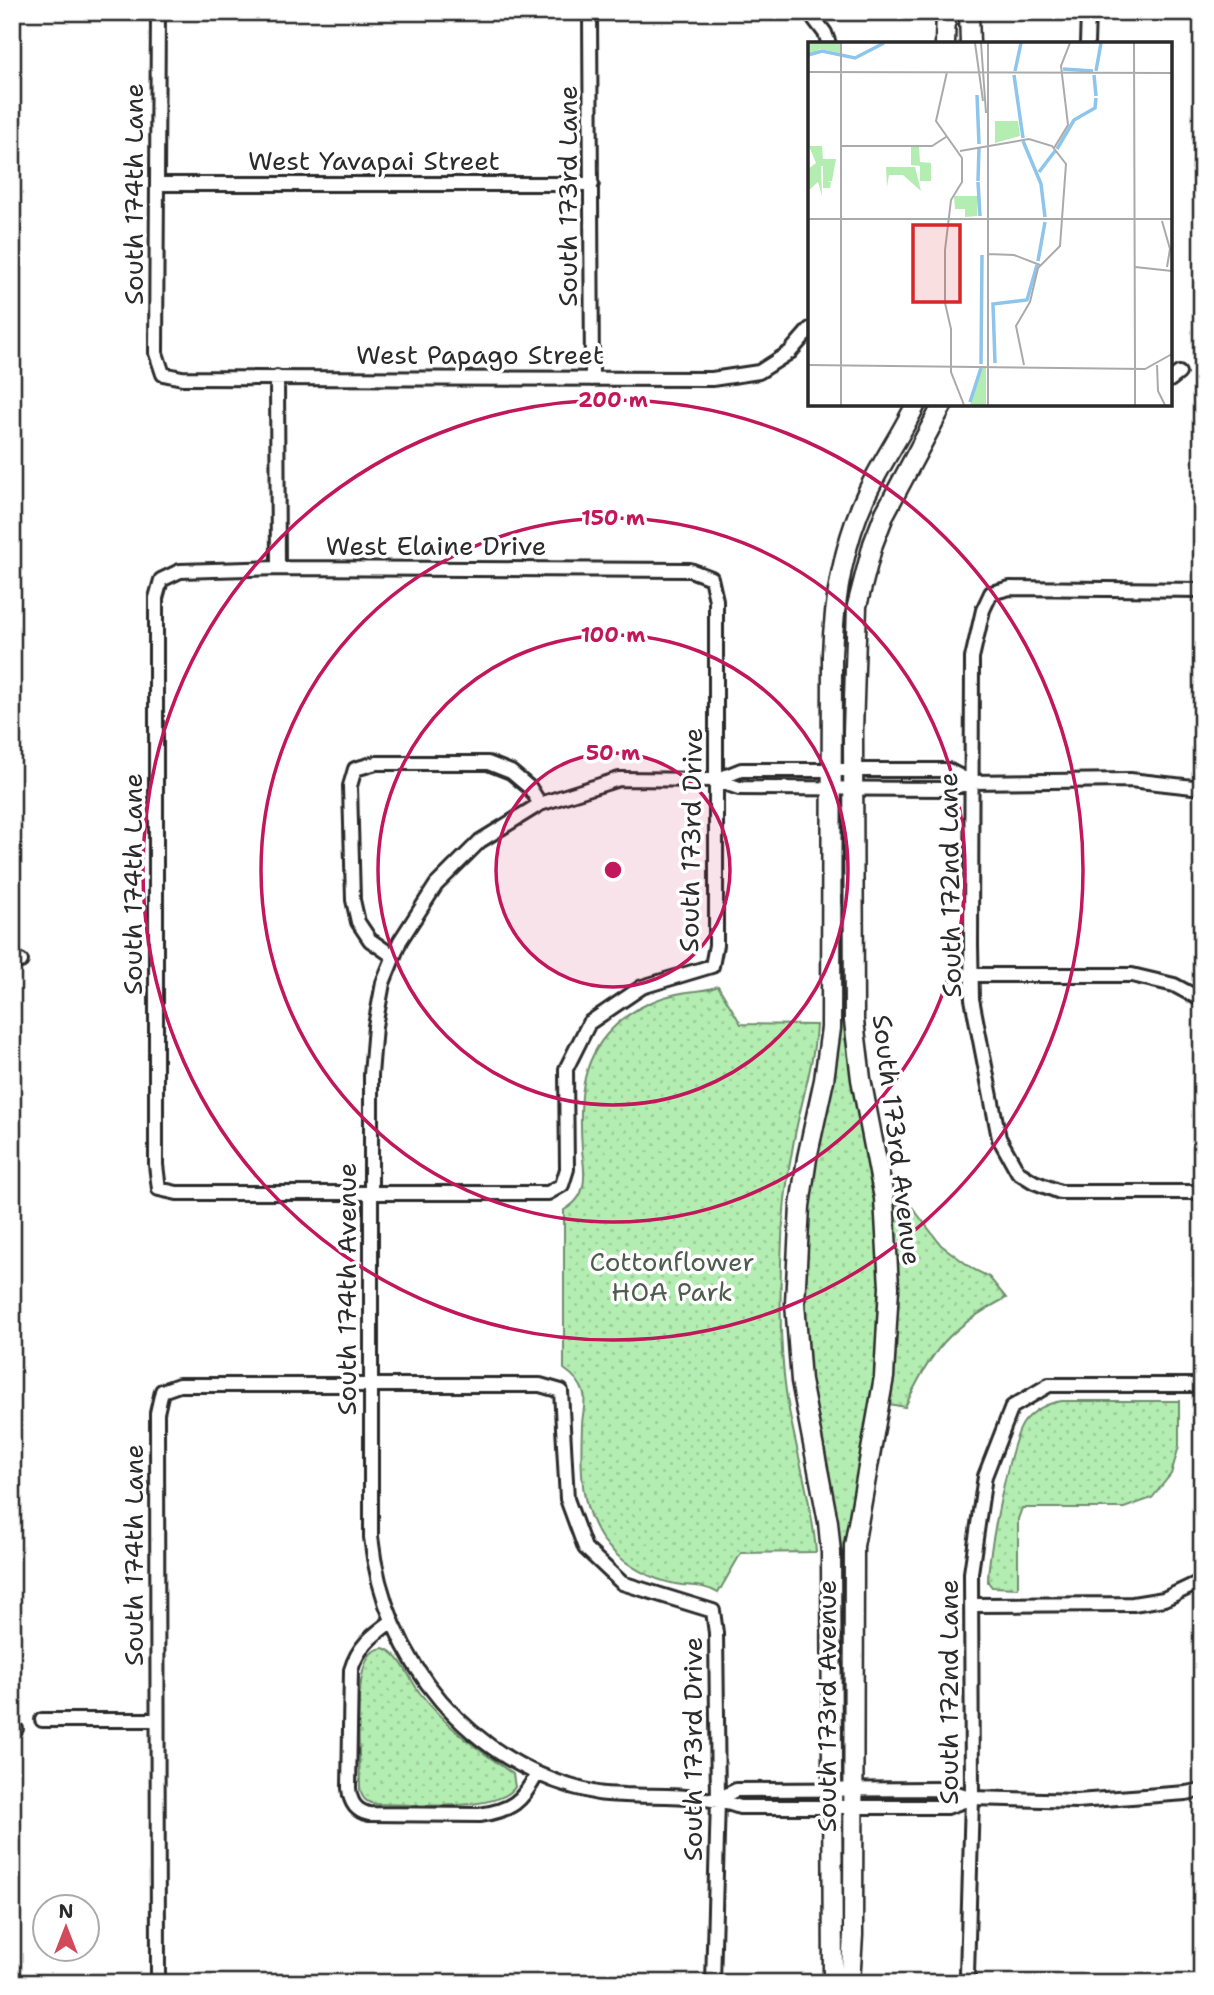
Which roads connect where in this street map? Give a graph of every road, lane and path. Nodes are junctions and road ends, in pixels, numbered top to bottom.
1 (158, 12) edge
2 (590, 12) edge
3 (946, 12) edge
4 (969, 12) edge
5 (1088, 12) edge
6 (811, 13) edge
7 (828, 42) edge
8 (946, 42) edge
9 (970, 42) edge
10 (1087, 42) edge
11 (157, 184) junction
12 (592, 184) junction
13 (808, 331) edge
14 (163, 374) joint
15 (277, 377) junction
16 (592, 379) junction
17 (915, 406) edge
18 (942, 406) edge
19 (278, 568) junction
20 (711, 578) joint
21 (161, 580) joint
22 (1202, 590) edge
23 (854, 771) junction
24 (716, 780) junction
25 (833, 780) junction
26 (971, 782) junction
27 (1202, 788) edge
28 (854, 789) junction
29 (540, 804) junction
30 (393, 956) junction
31 (971, 975) junction
32 (1202, 1000) edge
33 (369, 1192) junction
34 (1202, 1192) edge
35 (370, 1385) junction
36 (1202, 1385) edge
37 (1202, 1581) edge
38 (971, 1605) junction
39 (392, 1621) junction
40 (42, 1720) dead end
41 (156, 1720) junction
42 (537, 1774) junction
43 (853, 1789) junction
44 (1202, 1790) edge
45 (831, 1798) junction
46 (972, 1798) junction
47 (718, 1799) junction
48 (853, 1808) junction
49 (158, 1983) edge
50 (713, 1983) edge
51 (833, 1983) edge
52 (850, 1983) edge
53 (970, 1983) edge

1 - 11 street, South 174th Lane
2 - 12 street, South 173rd Lane
3 - 8 street
4 - 9 street
5 - 10 street
6 - 7 street
11 - 12 street, West Yavapai Street
11 - 14 street, South 174th Lane
12 - 16 street, South 173rd Lane
13 - 16 street, West Papago Street
14 - 15 street, West Papago Street
15 - 16 street, West Papago Street
15 - 19 street
17 - 25 street, South 173rd Avenue
18 - 23 street, South 173rd Avenue
19 - 20 street, West Elaine Drive
19 - 21 street, West Elaine Drive
20 - 24 street, South 173rd Drive
21 - 33 street, South 174th Lane
22 - 26 street, South 172nd Lane
23 - 25 street
23 - 26 street
23 - 28 street, South 173rd Avenue
24 - 25 street
24 - 25 street
24 - 29 street, South 174th Avenue
24 - 33 street, South 173rd Drive
25 - 28 street
25 - 45 street, South 173rd Avenue
26 - 27 street
26 - 28 street
26 - 31 street, South 172nd Lane
28 - 43 street, South 173rd Avenue
29 - 30 street, South 174th Avenue
29 - 30 street
30 - 33 street, South 174th Avenue
31 - 32 street
31 - 34 street, South 172nd Lane
33 - 35 street, South 174th Avenue
35 - 39 street, South 174th Avenue
35 - 41 street, South 174th Lane
35 - 47 street, South 173rd Drive
36 - 38 street, South 172nd Lane
37 - 38 street
38 - 46 street, South 172nd Lane
39 - 42 street, South 174th Avenue
39 - 42 street
40 - 41 street
41 - 49 street, South 174th Lane
42 - 47 street, South 174th Avenue
43 - 45 street
43 - 46 street
43 - 48 street, South 173rd Avenue
44 - 46 street
45 - 47 street, South 174th Avenue
45 - 48 street
45 - 51 street, South 173rd Avenue
46 - 48 street
46 - 53 street, South 172nd Lane
47 - 50 street, South 173rd Drive
48 - 52 street, South 173rd Avenue

